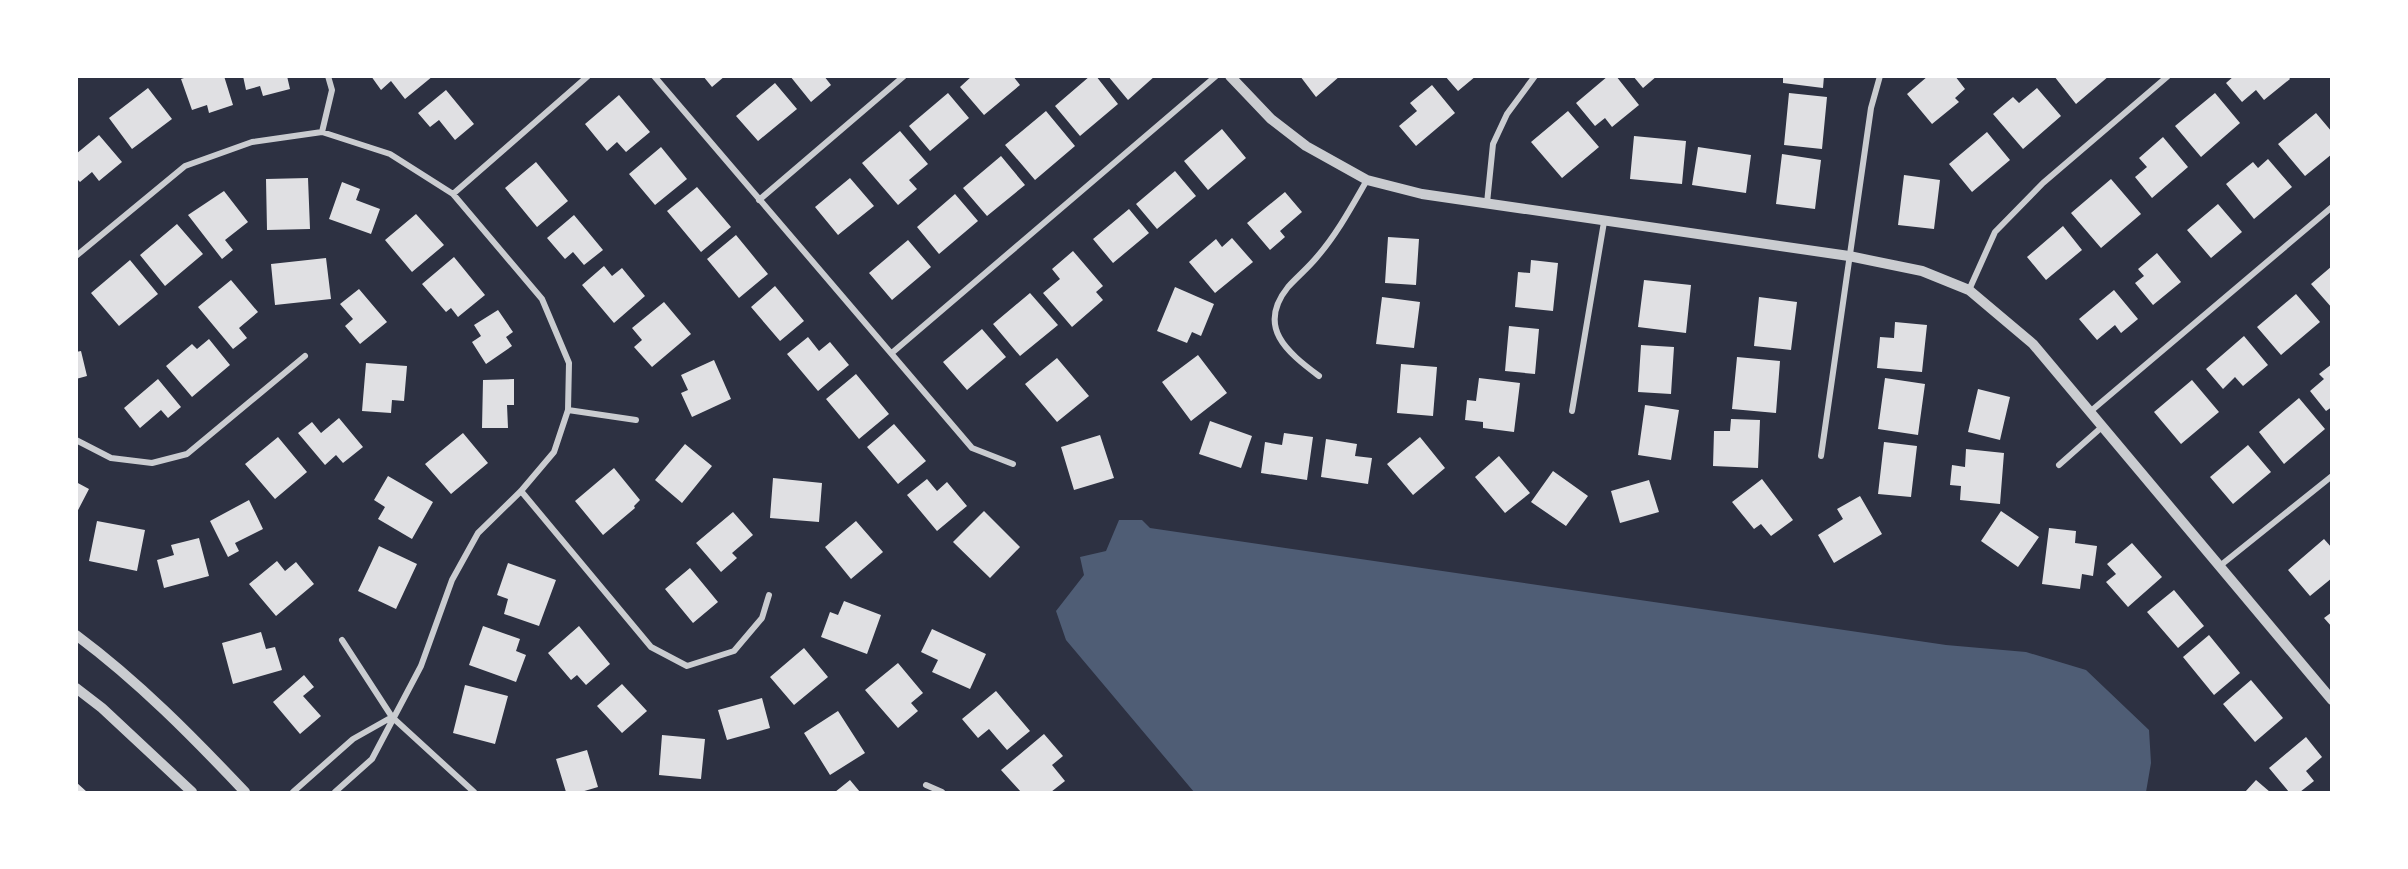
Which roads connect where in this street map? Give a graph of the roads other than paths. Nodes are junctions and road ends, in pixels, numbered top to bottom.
1 (328, 76) edge
2 (588, 76) edge
3 (654, 76) edge
4 (904, 76) edge
5 (1216, 76) edge
6 (1230, 76) edge
7 (1535, 76) edge
8 (1880, 76) edge
9 (2168, 76) edge
10 (322, 132) junction
11 (1367, 180) junction
12 (453, 194) junction
13 (759, 200) junction
14 (1486, 203) junction
15 (2331, 207) edge
16 (1604, 222) junction
17 (76, 242) edge
18 (83, 249) junction
19 (76, 256) edge
20 (1850, 256) junction
21 (1969, 290) junction
22 (893, 352) junction
23 (304, 356) dead end
24 (1319, 376) dead end
25 (568, 410) junction
26 (1572, 411) dead end
27 (2091, 411) junction
28 (636, 420) dead end
29 (2103, 426) junction
30 (76, 440) edge
31 (1821, 456) dead end
32 (1013, 464) dead end
33 (2059, 465) dead end
34 (2331, 476) edge
35 (521, 491) junction
36 (2221, 565) junction
37 (769, 595) dead end
38 (76, 635) edge
39 (342, 640) dead end
40 (76, 688) edge
41 (2331, 700) edge
42 (392, 717) junction
43 (926, 785) dead end
44 (192, 792) edge
45 (245, 792) edge
46 (293, 792) edge
47 (335, 792) edge
48 (474, 792) edge
49 (942, 792) edge

1 - 10 street
2 - 12 street
3 - 13 street
4 - 13 street
5 - 22 street
6 - 11 street
7 - 14 street
8 - 20 street
9 - 21 street
10 - 12 street
10 - 18 street
11 - 14 street
11 - 24 street
12 - 25 street
13 - 22 street
14 - 16 street
15 - 27 street
16 - 20 street
16 - 26 street
17 - 18 street
18 - 19 street
20 - 21 street
20 - 31 street
21 - 27 street
22 - 32 street
23 - 30 street
25 - 28 street
25 - 35 street
27 - 29 street
29 - 33 street
29 - 36 street
34 - 36 street
35 - 37 street
35 - 42 street
36 - 41 street
38 - 45 street
39 - 42 street
40 - 44 street
42 - 46 street
42 - 47 street
42 - 48 street
43 - 49 street

